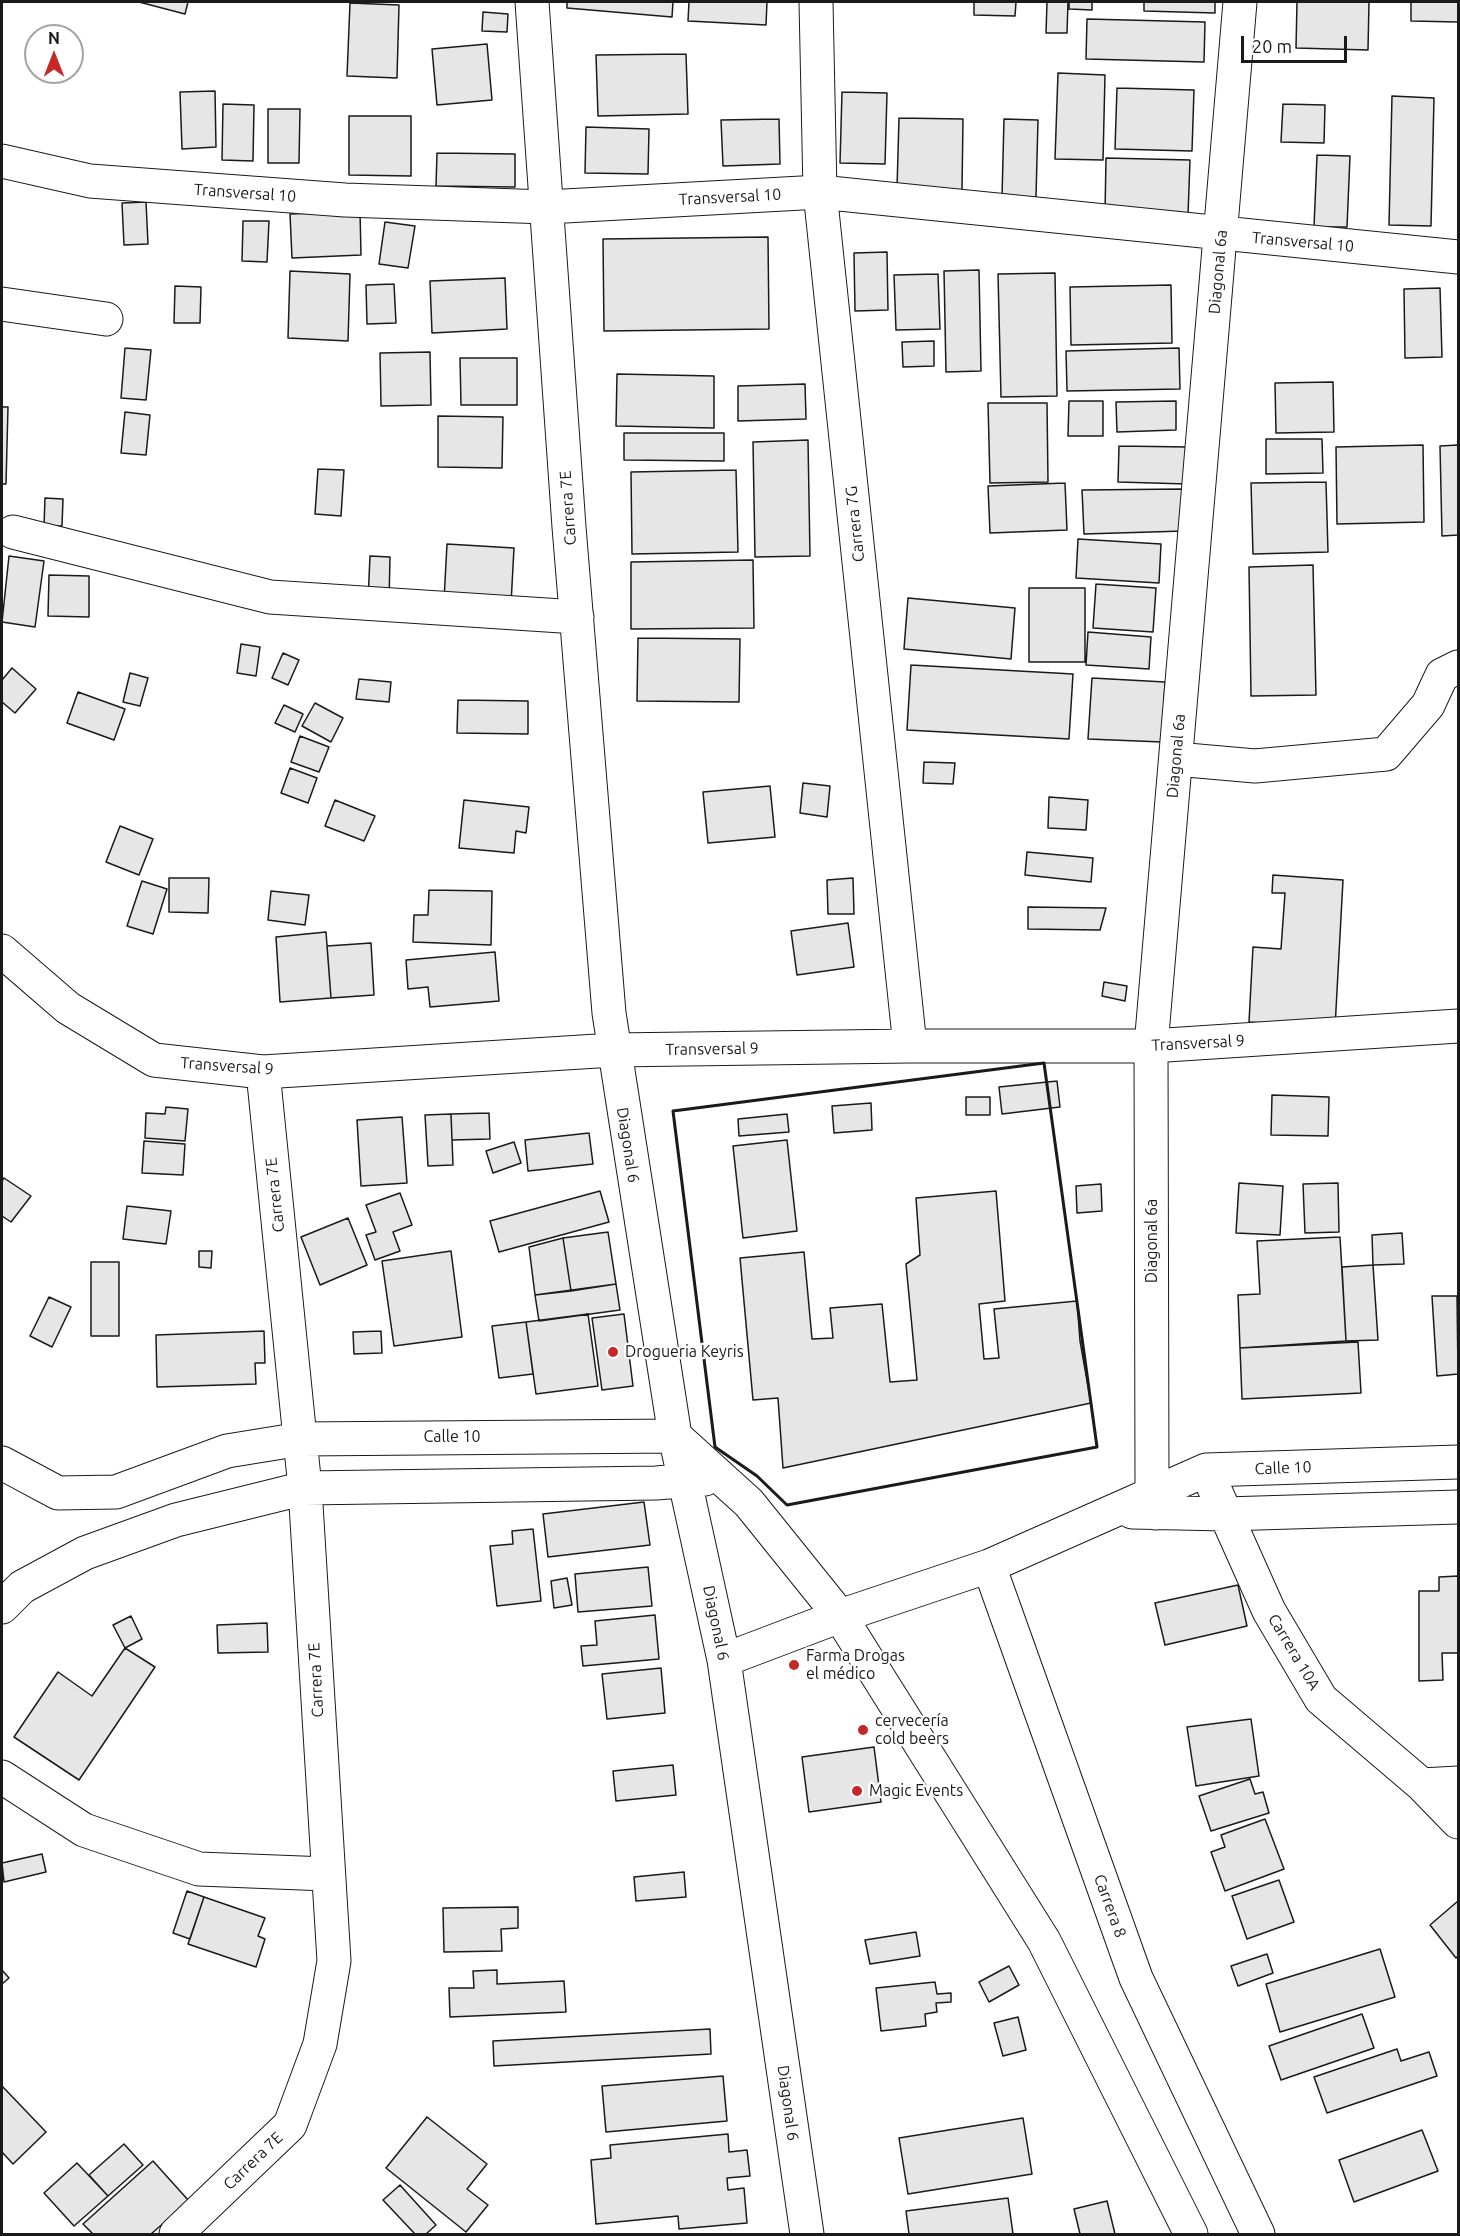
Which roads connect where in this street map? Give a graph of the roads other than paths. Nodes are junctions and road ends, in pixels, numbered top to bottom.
1 (532, 2) edge
2 (816, 2) edge
3 (1240, 2) edge
4 (2, 161) edge
5 (820, 192) junction
6 (547, 207) junction
7 (1221, 234) junction
8 (1458, 257) edge
9 (2, 304) edge
10 (106, 320) dead end
11 (13, 532) dead end
12 (577, 617) junction
13 (1458, 667) edge
14 (1176, 759) junction
15 (2, 951) edge
16 (609, 1013) joint
17 (1458, 1026) edge
18 (910, 1046) junction
19 (1151, 1046) junction
20 (613, 1050) junction
21 (262, 1072) junction
22 (675, 1436) junction
23 (301, 1438) junction
24 (1458, 1462) edge
25 (2, 1463) edge
26 (1206, 1470) junction
27 (720, 1477) junction
28 (684, 1482) junction
29 (305, 1488) junction
30 (1154, 1503) junction
31 (1458, 1507) edge
32 (1225, 1514) junction
33 (989, 1566) junction
34 (2, 1607) edge
35 (840, 1616) junction
36 (724, 1660) junction
37 (2, 1777) edge
38 (1458, 1783) edge
39 (1422, 1785) junction
40 (1458, 1822) edge
41 (327, 1874) junction
42 (176, 2235) edge
43 (807, 2235) edge
44 (1191, 2235) edge
45 (1258, 2235) edge

1 - 6 street, Carrera 7E
2 - 5 street, Carrera 7G
3 - 7 street, Diagonal 6a
4 - 6 street, Transversal 10
5 - 6 street, Transversal 10
5 - 7 street, Transversal 10
5 - 18 street, Carrera 7G
6 - 12 street, Carrera 7E
7 - 8 street, Transversal 10
7 - 14 street, Diagonal 6a
9 - 10 street
11 - 12 street
12 - 16 street, Carrera 7E
13 - 14 street
14 - 19 street, Diagonal 6a
15 - 21 street, Transversal 9
16 - 20 street, Diagonal 6
17 - 19 street, Transversal 9
18 - 19 street, Transversal 9
18 - 20 street, Transversal 9
19 - 30 street, Diagonal 6a
20 - 21 street, Transversal 9
20 - 22 street, Diagonal 6
21 - 23 street, Carrera 7E
22 - 23 street, Calle 10
22 - 27 street
22 - 28 street, Diagonal 6
23 - 25 street, Calle 10
23 - 29 street, Carrera 7E
24 - 26 street, Calle 10
26 - 30 street, Calle 10
26 - 32 street, Carrera 10A
27 - 28 street
27 - 35 street
28 - 29 street
28 - 36 street, Diagonal 6
29 - 34 street
29 - 41 street, Carrera 7E
30 - 32 street, Calle 10
30 - 33 street, Calle 10
31 - 32 street, Calle 10
32 - 39 street, Carrera 10A
33 - 35 street, Calle 10
33 - 45 street, Carrera 8
35 - 36 street, Calle 10
35 - 44 street
36 - 43 street, Diagonal 6
37 - 41 street
38 - 39 street
39 - 40 street, Carrera 10A
41 - 42 street, Carrera 7E

